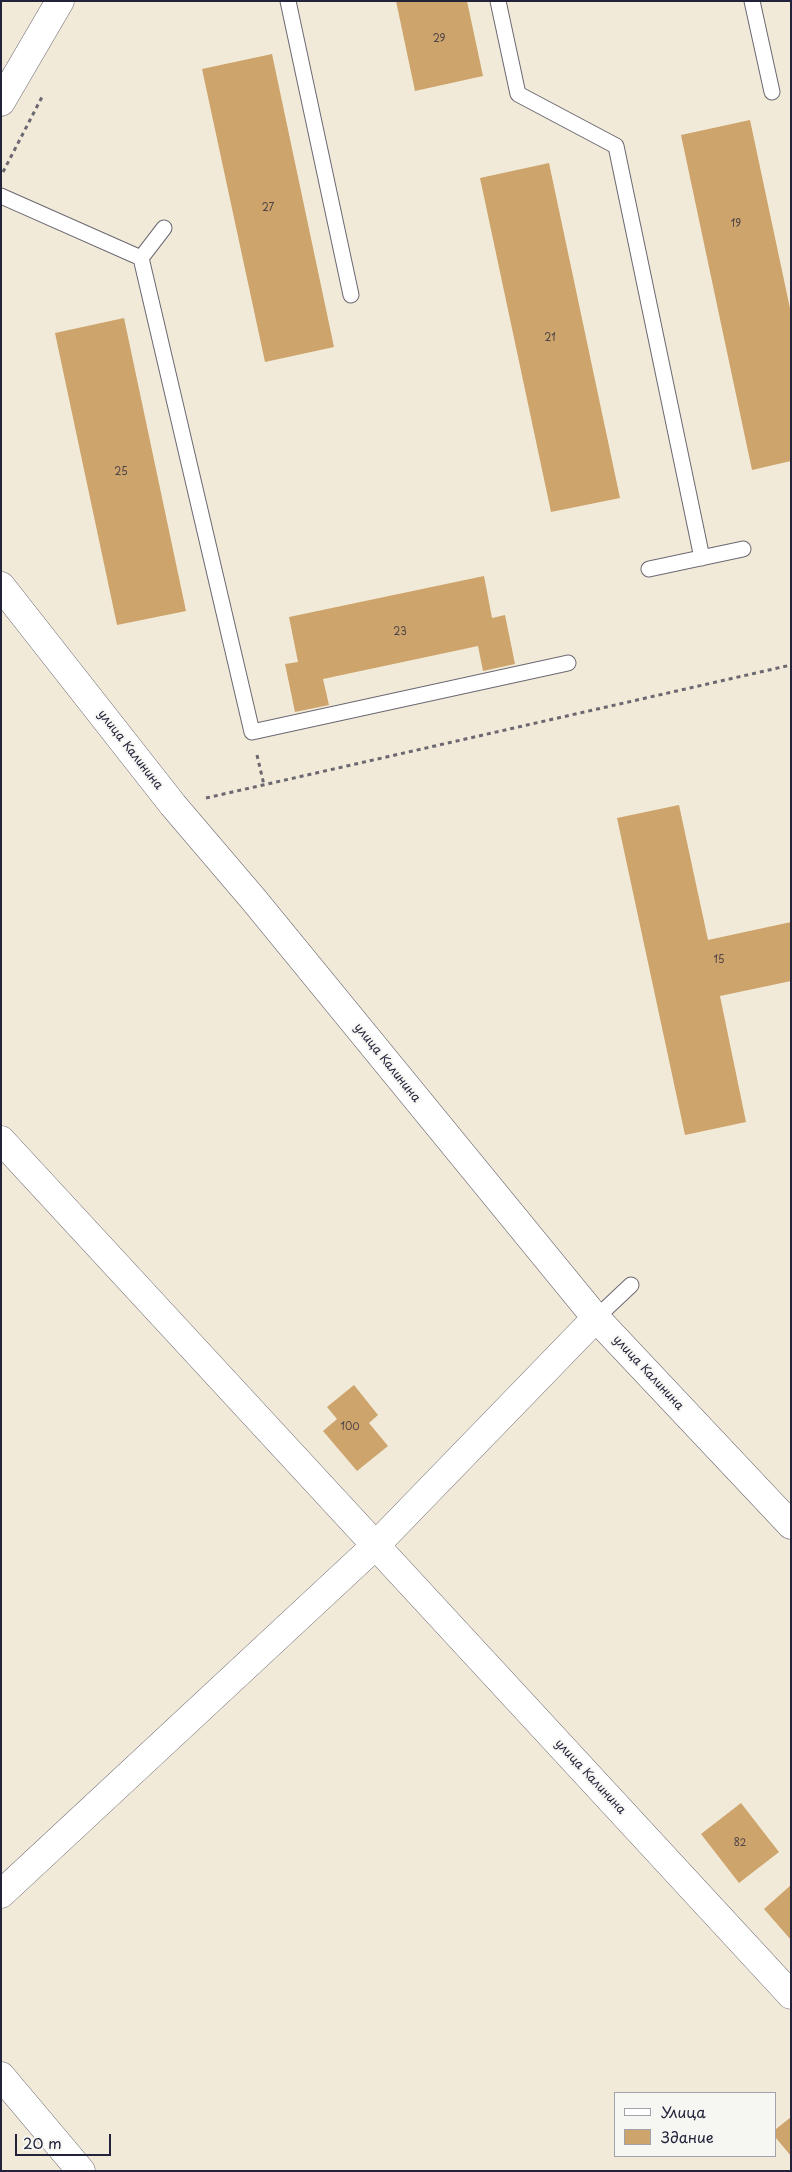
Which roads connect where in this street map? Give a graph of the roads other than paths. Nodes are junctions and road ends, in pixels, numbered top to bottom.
1 (60, 1) edge
2 (288, 1) edge
3 (498, 1) edge
4 (752, 1) edge
5 (772, 92) dead end
6 (1, 102) edge
7 (1, 196) edge
8 (164, 228) dead end
9 (141, 258) junction
10 (350, 295) dead end
11 (743, 549) dead end
12 (702, 558) junction
13 (649, 569) dead end
14 (1, 586) edge
15 (568, 663) dead end
16 (1, 1140) edge
17 (631, 1285) dead end
18 (596, 1318) junction
19 (791, 1526) edge
20 (376, 1545) junction
21 (1, 1894) edge
22 (791, 1995) edge
23 (1, 2076) edge
24 (81, 2171) edge

1 - 6 street
2 - 10 lane
3 - 12 lane
4 - 5 lane
7 - 9 lane
8 - 9 lane
9 - 15 lane
11 - 12 lane
12 - 13 lane
14 - 18 street, улица Калинина
16 - 20 street, улица Калинина
17 - 18 lane
18 - 19 street, улица Калинина
18 - 20 street
20 - 21 street
20 - 22 street, улица Калинина
23 - 24 street

